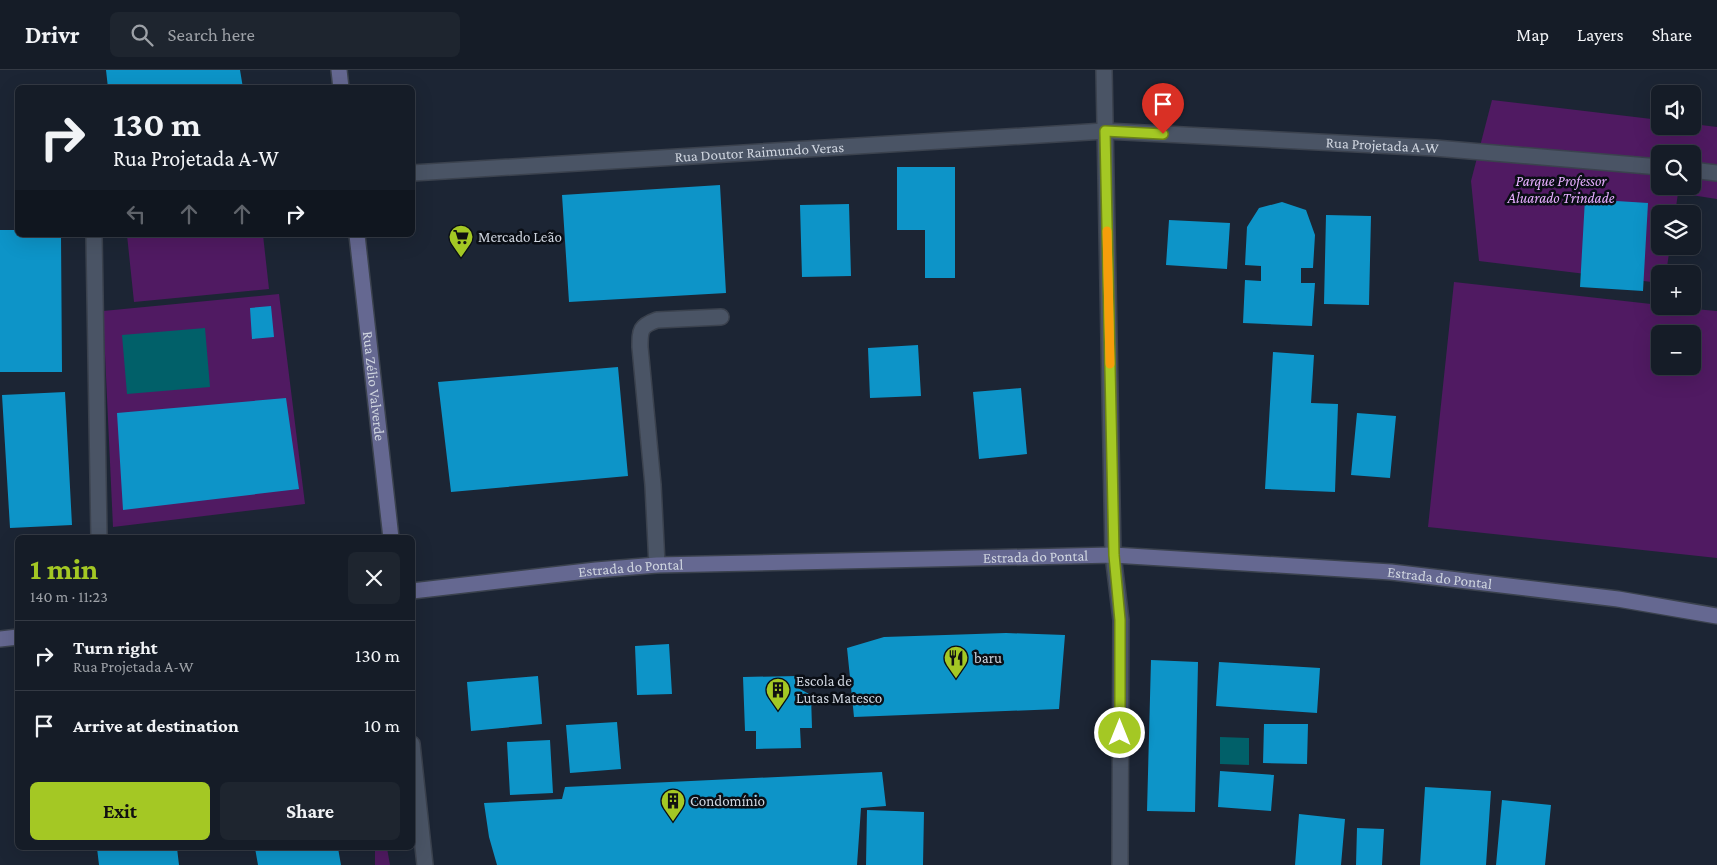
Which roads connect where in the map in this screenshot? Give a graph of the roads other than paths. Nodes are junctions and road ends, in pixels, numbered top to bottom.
1 (339, 70) edge
2 (1104, 70) edge
3 (341, 85) edge
4 (1105, 131) junction
5 (1651, 166) edge
6 (1701, 171) edge
7 (415, 173) edge
8 (1717, 173) edge
9 (94, 237) edge
10 (357, 237) edge
11 (721, 317) dead end
12 (99, 535) edge
13 (391, 535) edge
14 (1114, 555) junction
15 (657, 565) junction
16 (415, 591) edge
17 (1717, 616) edge
18 (15, 637) edge
19 (0, 639) edge
20 (415, 772) edge
21 (425, 865) edge
22 (1120, 865) edge

1 - 3 main road
2 - 4 street
4 - 5 street, Rua Projetada A-W
4 - 7 street, Rua Doutor Raimundo Veras
4 - 14 street
6 - 8 street
9 - 12 street
10 - 13 main road, Rua Zélio Valverde
11 - 15 street
14 - 15 main road, Estrada do Pontal
14 - 17 main road, Estrada do Pontal
14 - 22 street
15 - 16 main road, Estrada do Pontal
18 - 19 main road
20 - 21 street

